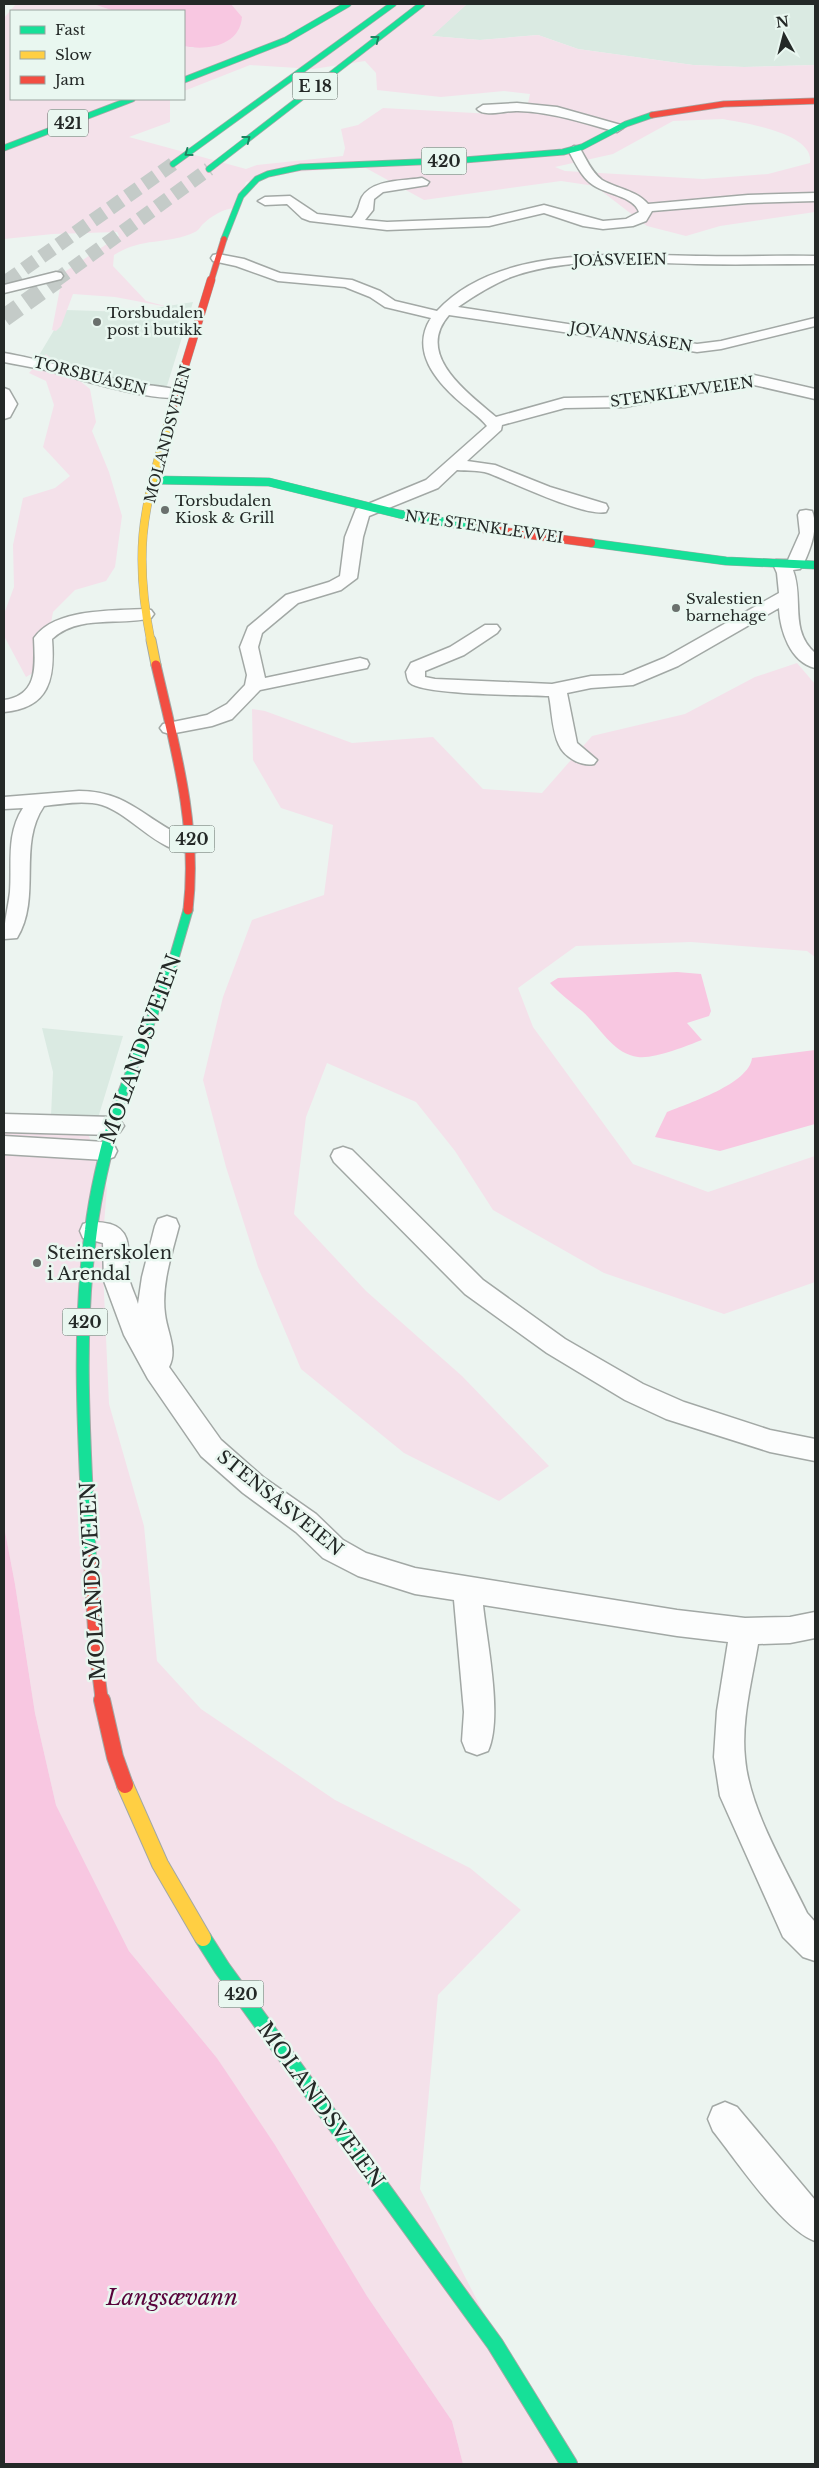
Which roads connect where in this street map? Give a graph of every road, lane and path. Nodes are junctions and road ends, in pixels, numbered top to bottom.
1 (341, 4) edge
2 (348, 4) edge
3 (393, 4) edge
4 (422, 4) edge
5 (185, 78) edge
6 (185, 78) edge
7 (119, 100) edge
8 (129, 100) edge
9 (815, 101) edge
10 (483, 109) dead end
11 (617, 128) junction
12 (4, 144) edge
13 (4, 148) edge
14 (574, 150) junction
15 (173, 164) tunnel mouth
16 (209, 169) tunnel mouth
17 (422, 182) dead end
18 (815, 197) edge
19 (265, 201) dead end
20 (645, 208) junction
21 (356, 221) junction
22 (218, 258) junction
23 (815, 260) edge
24 (56, 276) tunnel mouth
25 (4, 290) tunnel mouth
26 (442, 313) junction
27 (815, 322) edge
28 (4, 358) edge
29 (4, 393) edge
30 (176, 394) junction
31 (815, 394) edge
32 (4, 414) edge
33 (493, 422) junction
34 (453, 465) junction
35 (155, 480) junction
36 (374, 508) junction
37 (600, 508) dead end
38 (806, 515) dead end
39 (788, 565) junction
40 (815, 565) edge
41 (788, 595) junction
42 (145, 614) junction
43 (491, 629) dead end
44 (815, 662) edge
45 (360, 664) dead end
46 (254, 686) junction
47 (557, 689) junction
48 (4, 706) edge
49 (170, 728) junction
50 (587, 760) dead end
51 (38, 801) junction
52 (4, 803) edge
53 (193, 846) junction
54 (9, 933) dead end
55 (4, 1123) edge
56 (112, 1126) junction
57 (4, 1145) edge
58 (105, 1151) junction
59 (343, 1156) dead end
60 (167, 1226) dead end
61 (92, 1231) junction
62 (157, 1371) junction
63 (815, 1450) edge
64 (469, 1591) junction
65 (815, 1625) edge
66 (745, 1631) junction
67 (477, 1741) dead end
68 (815, 1945) edge
69 (725, 2118) dead end
70 (815, 2224) edge
71 (569, 2464) edge

1 - 5 main road
2 - 6 main road
3 -> 15 main road, E 18
16 -> 4 main road, E 18
7 - 12 main road, 421
8 - 13 main road, 421
9 - 11 main road, MOLANDSVEIEN / 420
10 - 11 street
11 - 14 main road, MOLANDSVEIEN / 420
14 - 20 street
14 - 22 main road, MOLANDSVEIEN / 420
17 - 21 street
18 - 20 street
19 - 21 street
20 - 21 street
22 - 26 street
22 - 30 main road, MOLANDSVEIEN / 420
23 - 26 street, JOÅSVEIEN
24 - 25 street
26 - 27 street, JOVANNSÅSEN
26 - 33 street
28 - 30 street, TORSBUÅSEN
29 - 32 street
30 - 35 main road, MOLANDSVEIEN / 420
31 - 33 street, STENKLEVVEIEN
33 - 34 street
34 - 36 street
34 - 37 street
35 - 36 main road, NYE STENKLEVVEI
35 - 42 main road, MOLANDSVEIEN / 420
36 - 39 main road, NYE STENKLEVVEI
36 - 46 street
38 - 39 street
39 - 40 main road, NYE STENKLEVVEI
39 - 41 street
41 - 44 street
41 - 47 street
42 - 48 street
42 - 49 main road, MOLANDSVEIEN / 420
43 - 47 street
45 - 46 street
46 - 49 street
47 - 50 street
49 - 53 main road, MOLANDSVEIEN / 420
51 - 52 street
51 - 53 street
51 - 54 street
53 - 56 main road, MOLANDSVEIEN / 420
55 - 56 street
56 - 58 main road, MOLANDSVEIEN / 420
57 - 58 street
58 - 61 main road, MOLANDSVEIEN / 420
59 - 63 street
60 - 62 street
61 - 62 street, STENSÅSVEIEN
61 - 71 main road, MOLANDSVEIEN / 420
62 - 64 street, STENSÅSVEIEN
64 - 66 street, STENSÅSVEIEN
64 - 67 street
65 - 66 street, STENSÅSVEIEN
66 - 68 street
69 - 70 street

